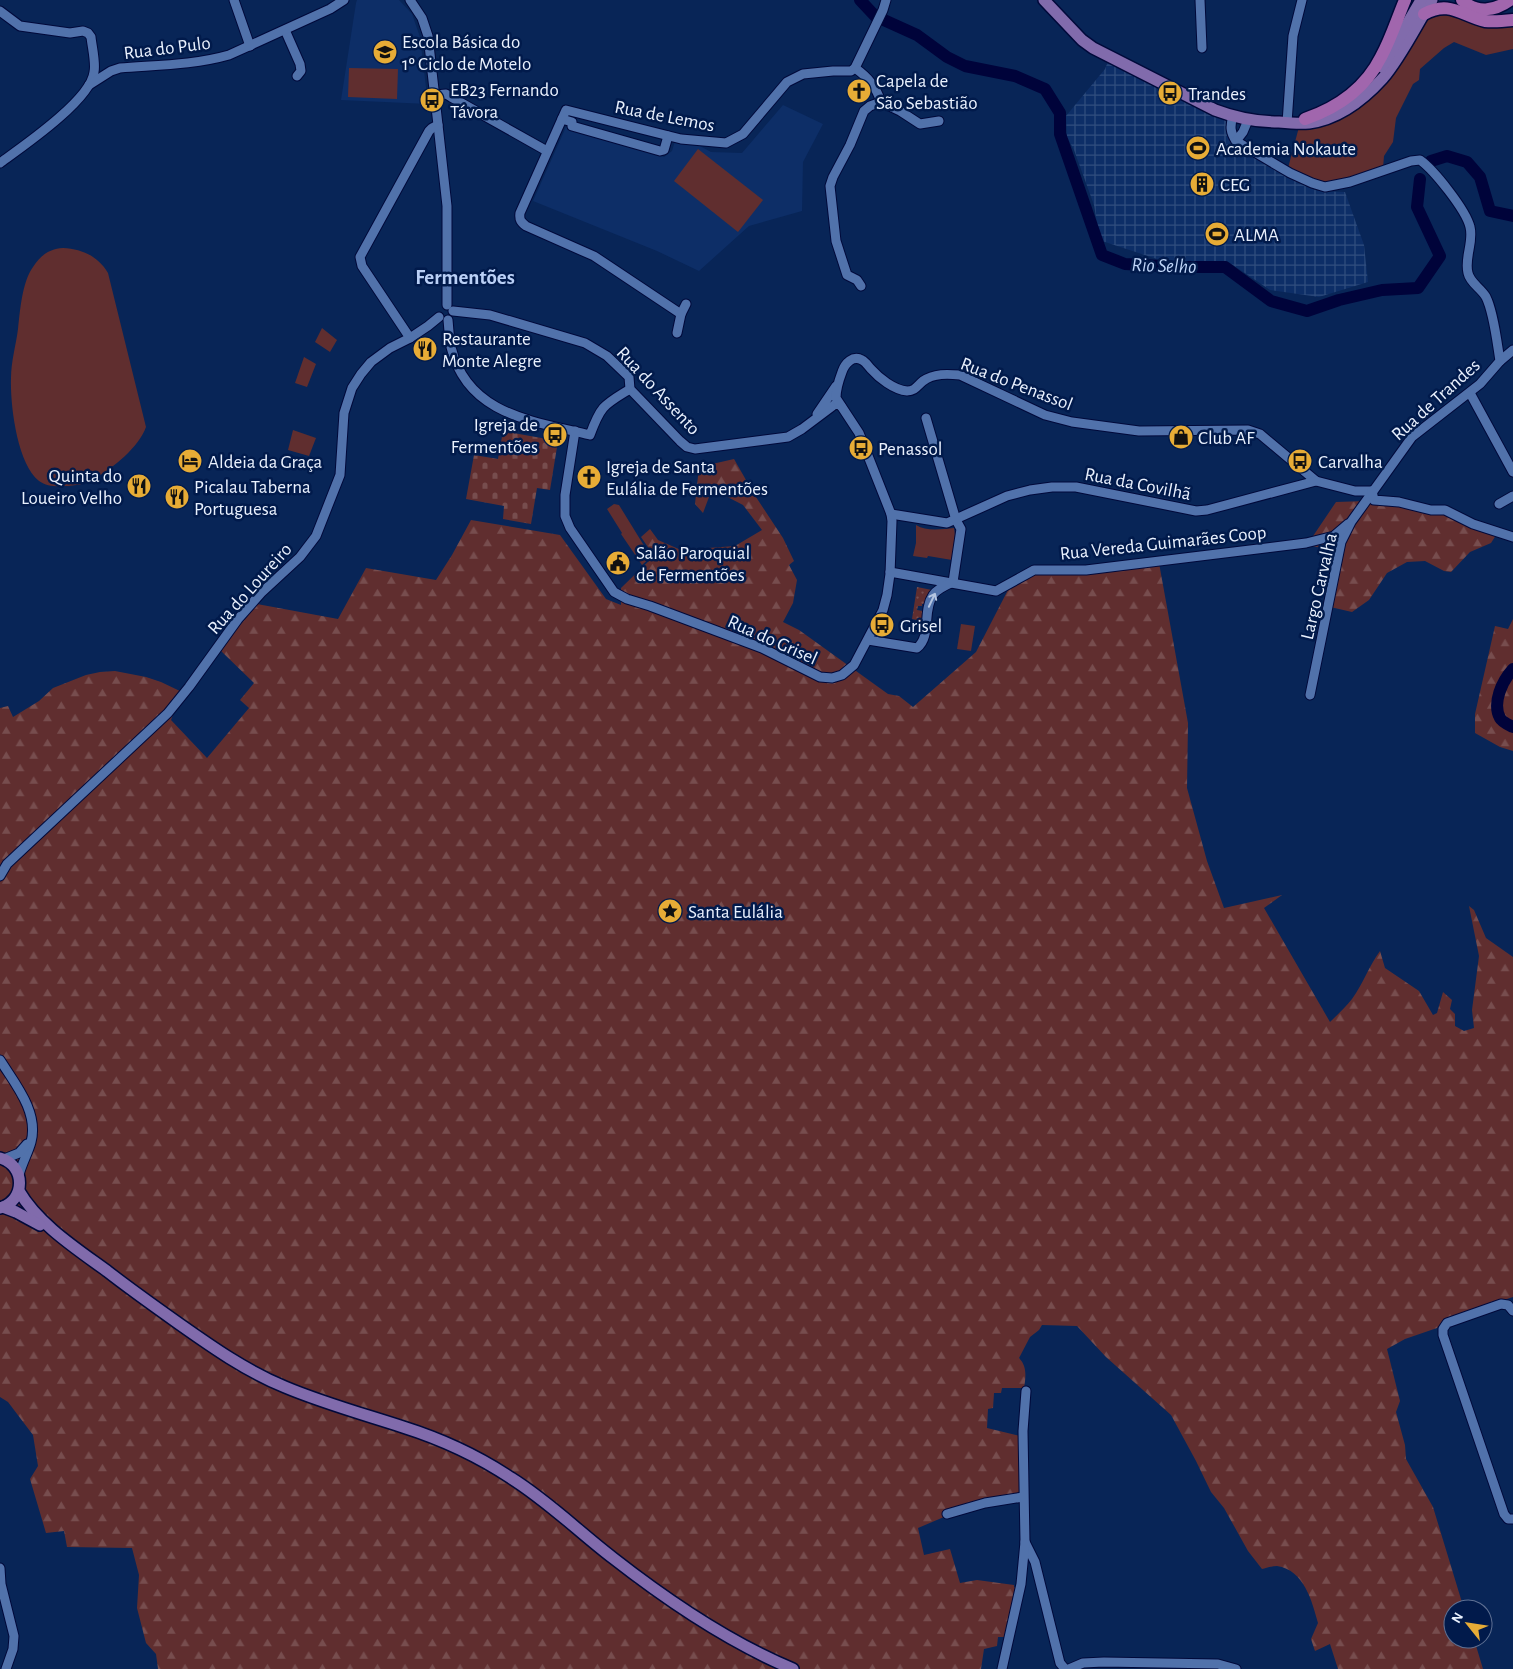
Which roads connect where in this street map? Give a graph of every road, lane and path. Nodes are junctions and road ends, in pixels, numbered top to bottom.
1 (234, 0) edge
2 (344, 0) edge
3 (410, 0) edge
4 (886, 0) edge
5 (1044, 0) edge
6 (1200, 0) edge
7 (1302, 0) edge
8 (1405, 0) edge
9 (1421, 0) edge
10 (1432, 0) edge
11 (1443, 0) edge
12 (1462, 0) edge
13 (1510, 0) edge
14 (0, 11) edge
15 (1424, 14) junction
16 (1467, 14) junction
17 (1513, 20) edge
18 (285, 30) junction
19 (250, 46) junction
20 (1202, 48) dead end
21 (853, 70) junction
22 (297, 76) dead end
23 (89, 85) junction
24 (435, 95) junction
25 (881, 102) junction
26 (1232, 116) junction
27 (562, 119) junction
28 (1305, 119) junction
29 (1248, 120) junction
30 (939, 121) dead end
31 (1287, 123) junction
32 (438, 126) junction
33 (668, 136) junction
34 (1236, 141) junction
35 (547, 151) junction
36 (0, 164) edge
37 (861, 286) dead end
38 (686, 304) dead end
39 (450, 308) junction
40 (681, 314) junction
41 (444, 318) junction
42 (678, 333) dead end
43 (410, 338) junction
44 (1513, 350) edge
45 (1500, 361) junction
46 (839, 383) junction
47 (630, 389) junction
48 (1470, 393) junction
49 (840, 406) junction
50 (926, 418) dead end
51 (812, 421) junction
52 (574, 431) junction
53 (1513, 472) edge
54 (1316, 481) junction
55 (1372, 491) junction
56 (1513, 496) edge
57 (1499, 504) dead end
58 (891, 514) junction
59 (956, 520) junction
60 (1351, 522) junction
61 (1513, 536) edge
62 (890, 572) junction
63 (953, 582) junction
64 (868, 640) junction
65 (1310, 695) dead end
66 (0, 876) edge
67 (0, 1060) edge
68 (32, 1134) junction
69 (2, 1159) edge
70 (18, 1175) junction
71 (19, 1191) junction
72 (2, 1208) edge
73 (74, 1246) junction
74 (1513, 1311) edge
75 (1026, 1391) dead end
76 (1023, 1498) junction
77 (947, 1514) dead end
78 (1511, 1519) edge
79 (1025, 1542) junction
80 (0, 1568) edge
81 (6, 1669) edge
82 (793, 1669) edge
83 (1002, 1669) edge
84 (1065, 1669) edge
85 (1069, 1669) edge
86 (1236, 1669) edge

1 - 19 street
2 - 18 street, Rua do Pulo
3 - 24 street
4 - 21 street
5 - 26 main road
6 - 20 street
7 - 31 street
8 - 28 highway
9 - 28 main road
10 - 15 main road
11 - 16 highway
12 - 13 highway
14 - 23 street
15 - 16 highway
15 - 31 main road
16 - 17 highway
18 - 19 street, Rua do Pulo
18 - 22 street
19 - 23 street, Rua do Pulo
21 - 25 street
21 - 33 street, Rua de Lemos
23 - 36 street, Rua do Pulo
24 - 32 street
24 - 35 street
25 - 30 street
25 - 37 street
26 - 29 main road
26 - 34 street
27 - 33 street, Rua de Lemos
27 - 33 street
27 - 35 street
28 - 31 main road
29 - 31 main road
29 - 34 street
32 - 39 street
32 - 43 street
34 - 45 street, Rua de Trandes
35 - 40 street
38 - 40 street
39 - 41 street
39 - 41 street
39 - 47 street, Rua do Assento
40 - 42 street
41 - 43 street, Rua do Loureiro
41 - 52 street
43 - 66 street, Rua do Loureiro
44 - 45 street
45 - 48 street, Rua de Trandes
46 - 49 street
46 - 51 street, Rua do Assento
46 - 54 street, Rua do Penassol
47 - 51 street, Rua do Assento
47 - 52 street
48 - 53 street
48 - 55 street, Rua de Trandes
49 - 51 street, Rua do Assento
49 - 58 street, Rua do Grisel
50 - 59 street
52 - 64 street, Rua do Grisel
54 - 55 street
54 - 59 street, Rua da Covilhã
55 - 60 street, Largo Carvalha
55 - 61 street
56 - 57 street
58 - 59 street
58 - 62 street, Rua do Grisel
59 - 63 street
60 - 63 street, Rua Vereda Guimarães Coop
60 - 65 street, Largo Carvalha
62 - 63 street, Rua Vereda Guimarães Coop
62 - 64 street, Rua do Grisel
64 -> 63 street
67 - 68 street
68 - 69 street
68 - 70 street
69 - 70 main road
70 - 71 main road
71 - 72 main road
71 - 73 main road
72 - 73 main road
73 - 82 main road
74 - 78 street
75 - 76 street
76 - 77 street
76 - 79 street
79 - 83 street
79 - 84 street
80 - 81 street
85 - 86 street

